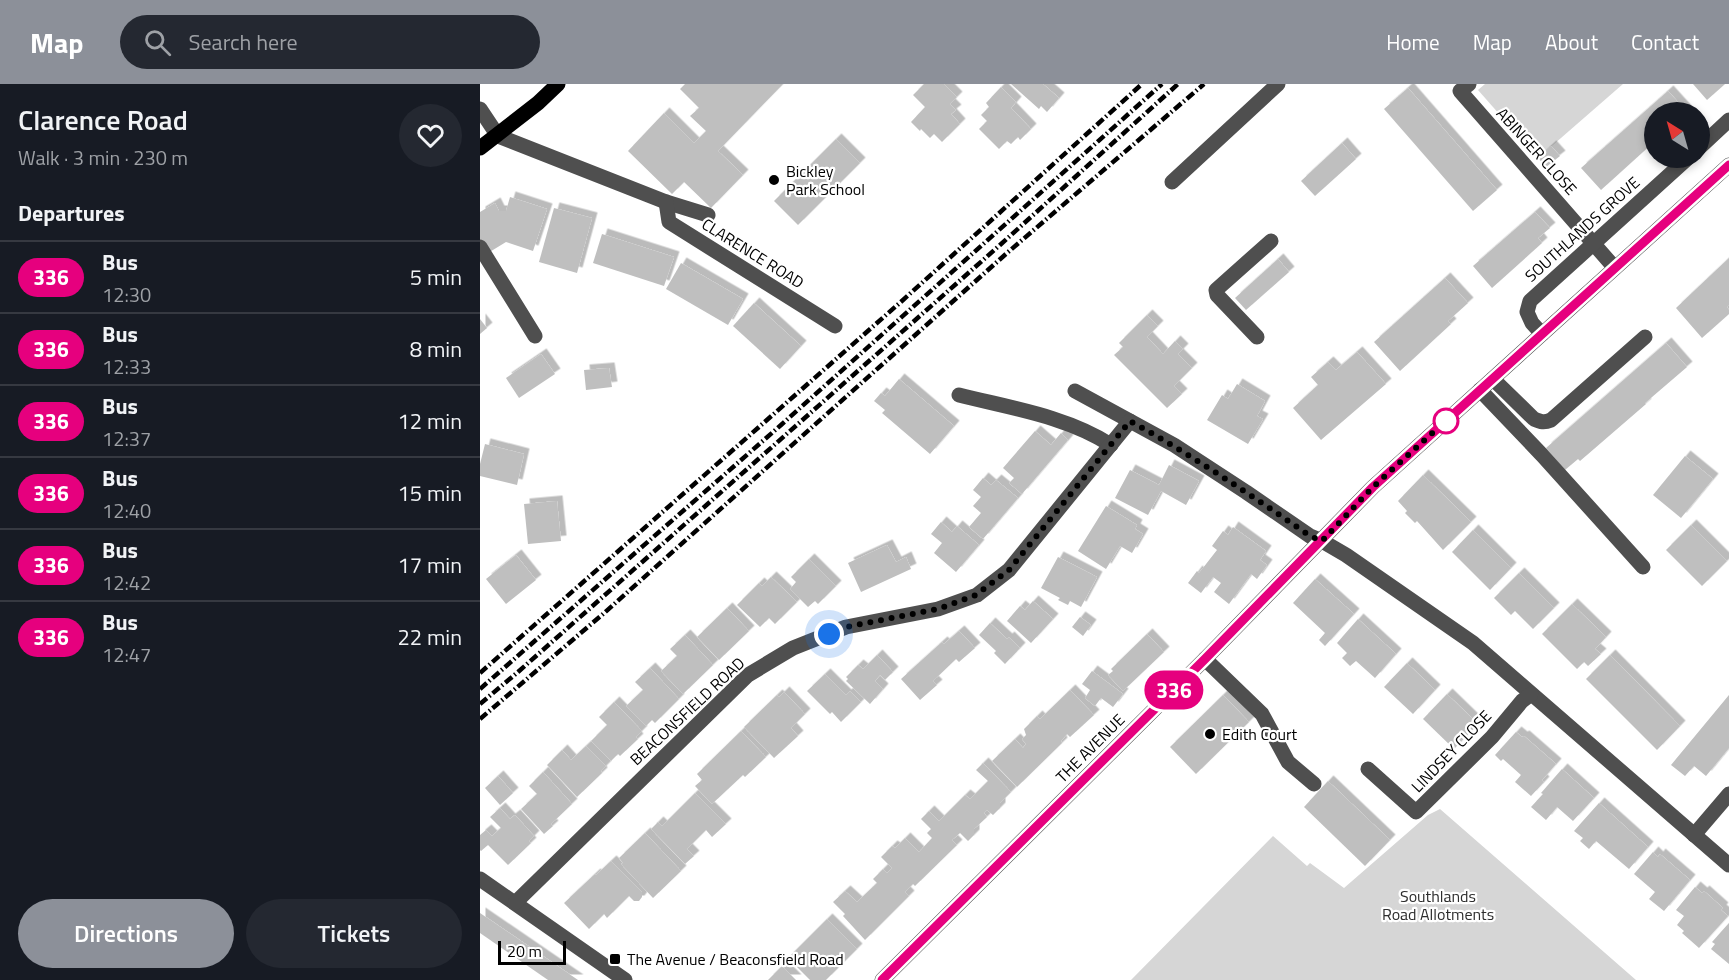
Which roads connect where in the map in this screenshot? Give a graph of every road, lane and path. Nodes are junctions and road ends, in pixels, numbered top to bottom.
1 (558, 84) edge
2 (1278, 84) edge
3 (1461, 86) edge
4 (480, 109) edge
5 (1729, 120) edge
6 (498, 136) junction
7 (1710, 138) edge
8 (480, 148) edge
9 (1729, 165) edge
10 (1677, 168) edge
11 (1172, 182) dead end
12 (666, 202) junction
13 (708, 215) dead end
14 (1271, 241) dead end
15 (1593, 243) junction
16 (480, 247) edge
17 (1614, 267) junction
18 (835, 326) dead end
19 (1542, 334) junction
20 (535, 336) dead end
21 (1257, 337) dead end
22 (1645, 337) dead end
23 (1493, 379) junction
24 (1480, 390) junction
25 (1075, 391) dead end
26 (959, 395) dead end
27 (1130, 421) junction
28 (1111, 445) junction
29 (1322, 541) junction
30 (1643, 567) dead end
31 (1205, 659) junction
32 (1531, 694) junction
33 (1368, 769) dead end
34 (1314, 784) dead end
35 (1729, 794) edge
36 (1694, 835) junction
37 (1729, 865) edge
38 (480, 879) edge
39 (515, 903) junction
40 (621, 979) edge
41 (882, 980) edge

1 - 6 main road
2 - 11 street
3 - 15 street, ABINGER CLOSE
4 - 6 street
5 - 7 street
6 - 8 main road
6 - 12 street, CLARENCE ROAD
9 - 17 street
10 - 15 street, SOUTHLANDS GROVE
12 - 13 street, CLARENCE ROAD
12 - 18 street, CLARENCE ROAD
14 - 21 street
15 - 17 street, ABINGER CLOSE
15 - 19 street, SOUTHLANDS GROVE
16 - 20 street
17 - 19 street
19 - 23 street
22 - 23 street
23 - 24 street
24 - 29 street
24 - 30 street
25 - 27 street
26 - 28 street
27 - 28 street, BEACONSFIELD ROAD
27 - 29 street
28 - 39 street, BEACONSFIELD ROAD
29 - 31 street, THE AVENUE
29 - 32 street
31 - 34 street
31 - 41 street, THE AVENUE
32 - 33 street, LINDSEY CLOSE
32 - 36 street
35 - 36 street
36 - 37 street
38 - 39 street
39 - 40 street

